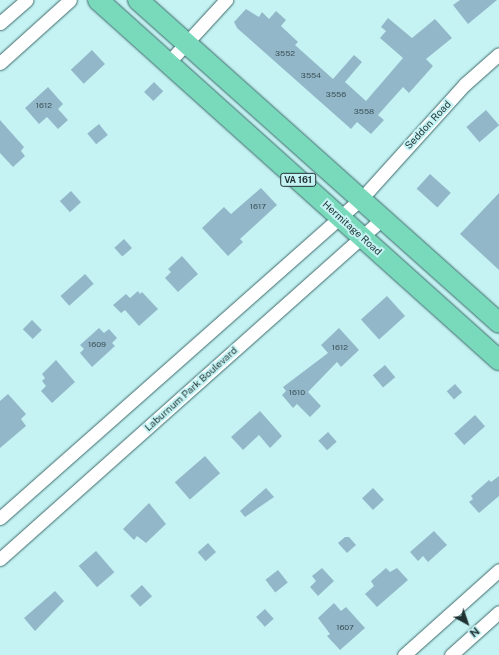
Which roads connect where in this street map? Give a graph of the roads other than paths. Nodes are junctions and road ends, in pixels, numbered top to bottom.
1 (26, 0) edge
2 (70, 0) edge
3 (98, 0) edge
4 (138, 0) edge
5 (226, 0) edge
6 (0, 23) edge
7 (187, 43) junction
8 (499, 54) edge
9 (0, 63) edge
10 (168, 63) junction
11 (361, 199) junction
12 (340, 217) junction
13 (382, 218) junction
14 (362, 236) junction
15 (499, 323) edge
16 (497, 355) edge
17 (0, 518) edge
18 (0, 559) edge
19 (499, 570) edge
20 (499, 612) edge
21 (404, 655) edge
22 (451, 655) edge

1 - 6 street
2 - 9 street
3 - 10 main road, Hermitage Road / VA 161
4 - 7 main road, VA 161
5 - 7 street
7 - 10 street
7 - 11 main road, VA 161
8 - 11 street, Seddon Road
10 - 12 main road, Hermitage Road / VA 161
11 - 12 street
11 - 13 main road, VA 161
12 - 14 main road, Hermitage Road / VA 161
12 - 17 street
13 - 14 street, Laburnum Park Boulevard
13 - 15 main road, VA 161
14 - 16 main road, Hermitage Road / VA 161
14 - 18 street, Laburnum Park Boulevard
19 - 21 street
20 - 22 street

